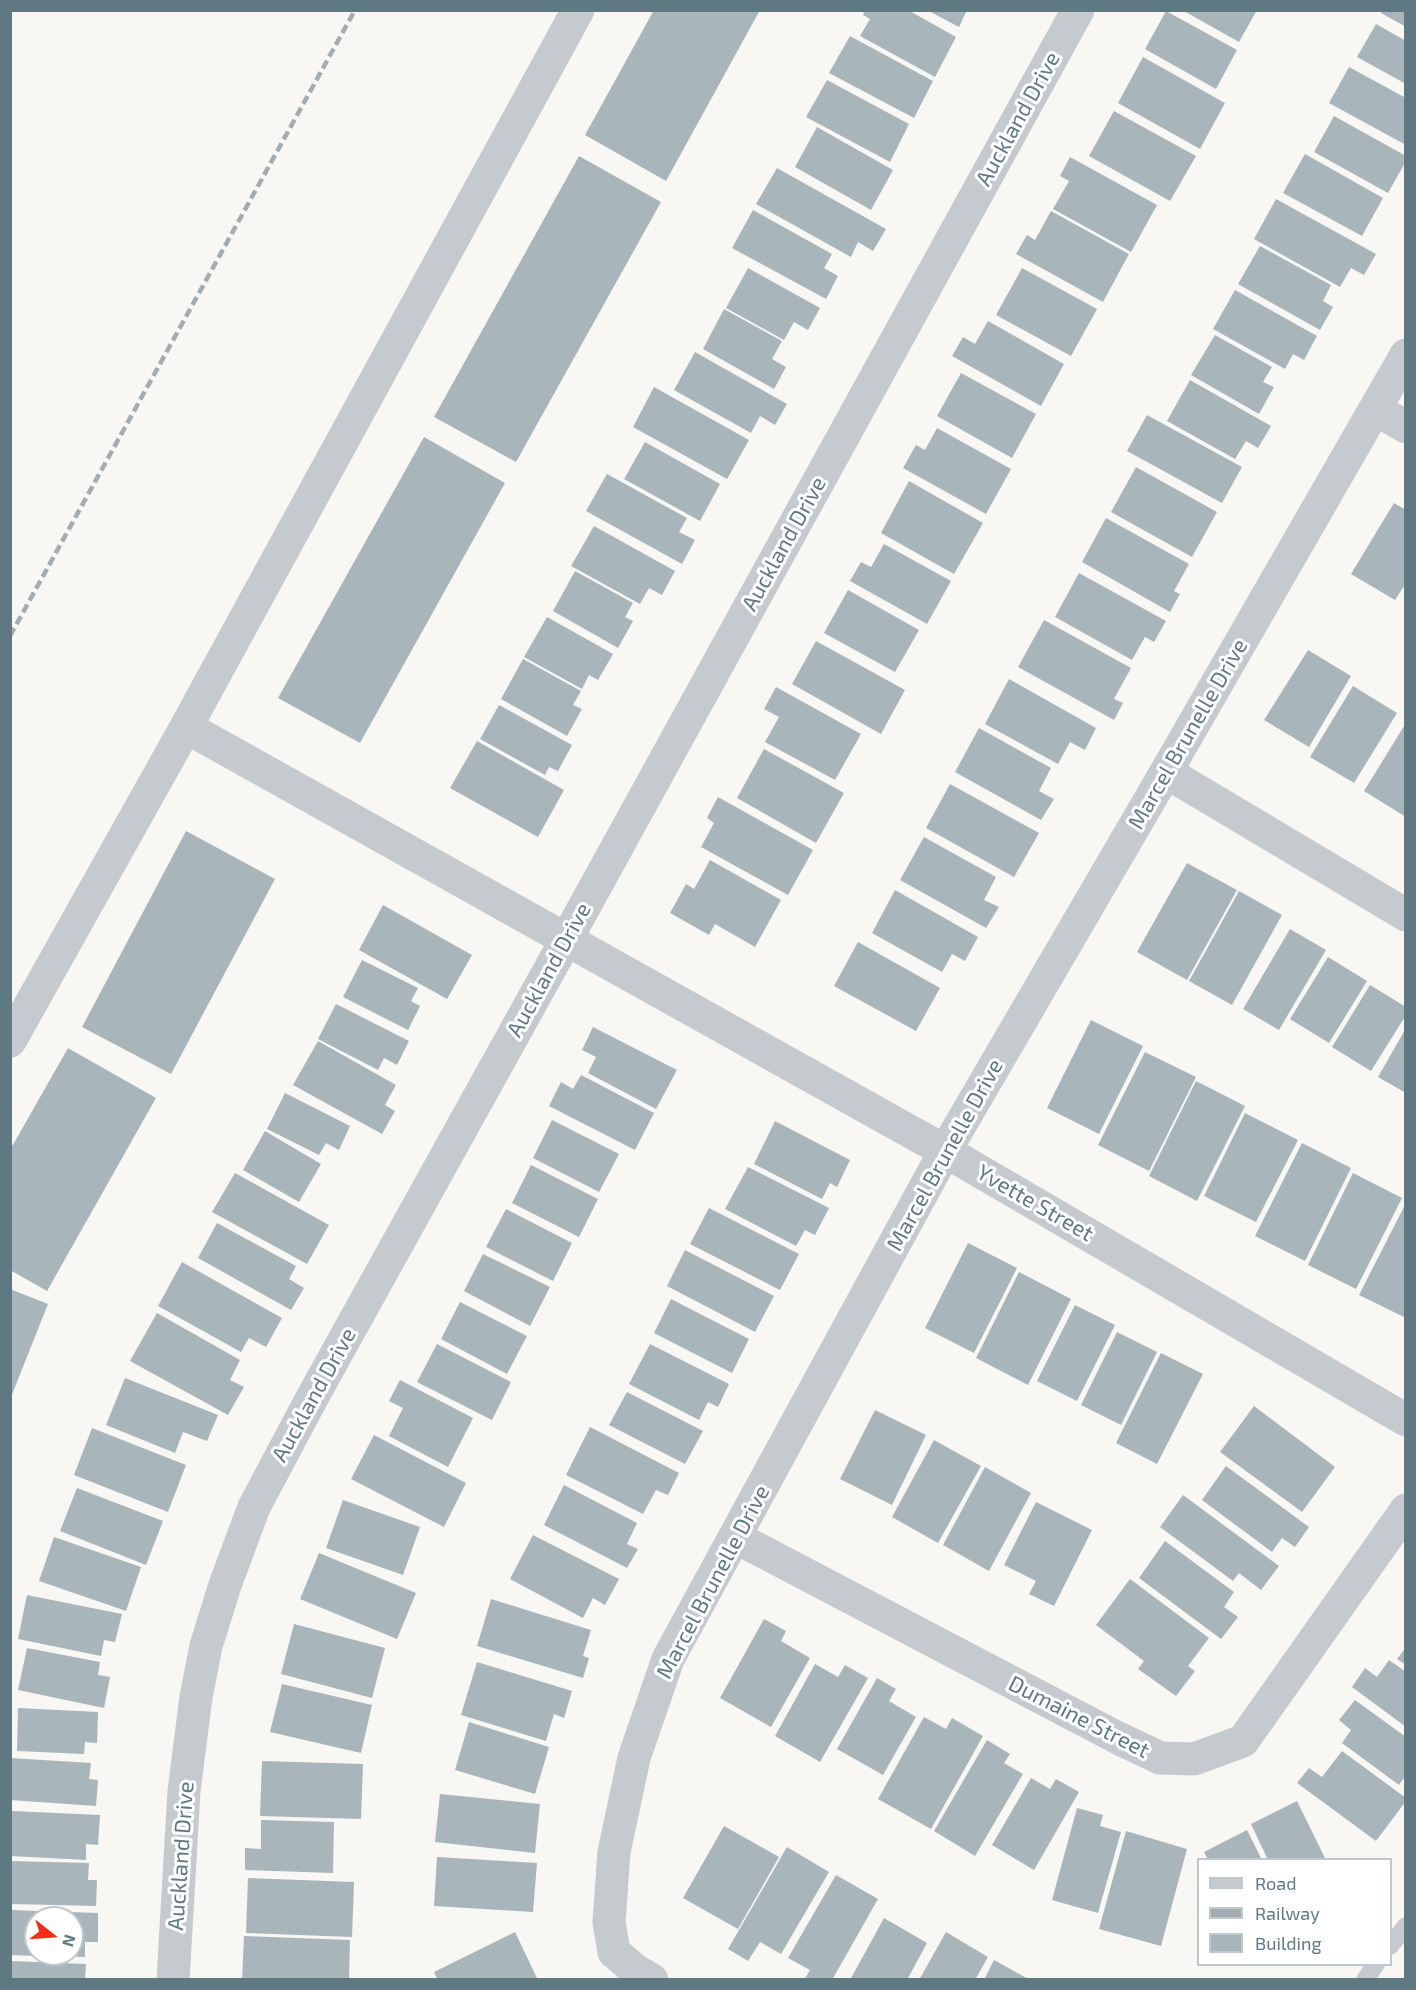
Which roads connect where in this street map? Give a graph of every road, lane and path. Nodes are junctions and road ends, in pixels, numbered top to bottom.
1 (578, 10) edge
2 (1078, 10) edge
3 (1406, 355) edge
4 (1375, 409) junction
5 (1406, 427) edge
6 (186, 727) junction
7 (1166, 772) junction
8 (1406, 915) edge
9 (566, 940) junction
10 (10, 1041) edge
11 (945, 1151) junction
12 (1406, 1420) edge
13 (1406, 1510) edge
14 (735, 1537) junction
15 (1406, 1926) edge
16 (1392, 1944) edge
17 (1375, 1966) edge
18 (173, 1980) edge
19 (652, 1980) edge
20 (1365, 1980) edge

1 - 6 street
2 - 9 street, Auckland Drive
3 - 4 street, Marcel Brunelle Drive
4 - 5 street
4 - 7 street, Marcel Brunelle Drive
6 - 9 street, Yvette Street
6 - 10 street
7 - 8 street
7 - 11 street, Marcel Brunelle Drive
9 - 11 street, Yvette Street
9 - 18 street, Auckland Drive
11 - 12 street, Yvette Street
11 - 14 street, Marcel Brunelle Drive
13 - 14 street, Dumaine Street
14 - 19 street, Marcel Brunelle Drive
15 - 16 lane
17 - 20 lane

